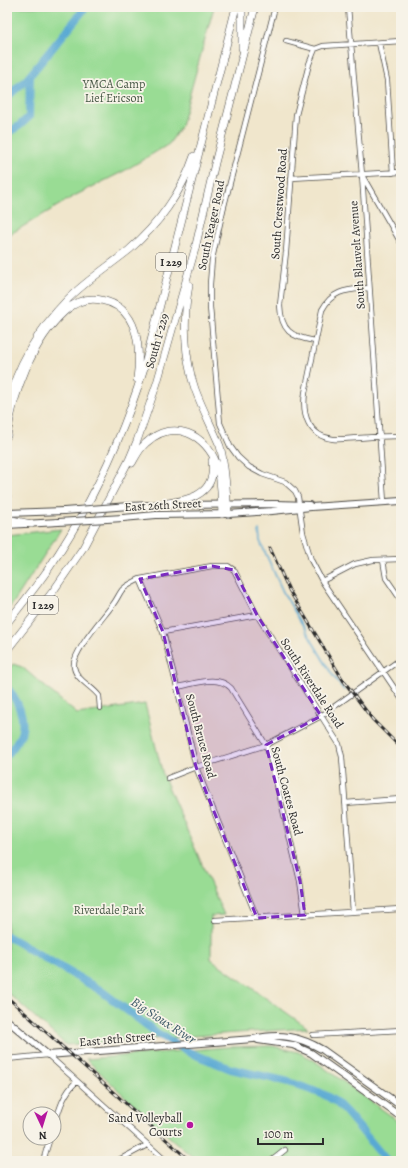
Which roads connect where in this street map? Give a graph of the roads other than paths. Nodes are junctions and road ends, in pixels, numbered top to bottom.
1 (236, 7) edge
2 (242, 7) edge
3 (255, 7) edge
4 (275, 7) edge
5 (348, 7) edge
6 (286, 41) dead end
7 (401, 41) edge
8 (379, 42) junction
9 (350, 44) junction
10 (314, 49) junction
11 (242, 58) junction
12 (210, 108) junction
13 (393, 172) junction
14 (401, 172) edge
15 (362, 175) junction
16 (291, 178) junction
17 (400, 240) edge
18 (195, 249) junction
19 (369, 288) junction
20 (315, 341) junction
21 (7, 406) edge
22 (128, 414) junction
23 (7, 436) edge
24 (401, 436) edge
25 (380, 437) junction
26 (209, 450) junction
27 (7, 494) edge
28 (112, 494) junction
29 (401, 501) edge
30 (384, 502) junction
31 (150, 505) junction
32 (224, 505) junction
33 (299, 507) junction
34 (225, 514) junction
35 (7, 516) edge
36 (32, 524) junction
37 (7, 525) edge
38 (401, 559) edge
39 (383, 560) junction
40 (140, 579) junction
41 (322, 581) junction
42 (401, 600) edge
43 (256, 615) junction
44 (7, 623) edge
45 (163, 632) junction
46 (9, 647) edge
47 (401, 659) edge
48 (383, 672) junction
49 (178, 687) junction
50 (401, 698) edge
51 (100, 708) dead end
52 (321, 716) junction
53 (266, 745) junction
54 (196, 767) junction
55 (168, 778) dead end
56 (401, 799) edge
57 (345, 803) junction
58 (401, 909) edge
59 (353, 912) junction
60 (305, 915) junction
61 (257, 918) junction
62 (215, 920) dead end
63 (7, 1020) edge
64 (401, 1030) edge
65 (313, 1035) dead end
66 (253, 1039) junction
67 (48, 1055) junction
68 (7, 1059) edge
69 (76, 1082) junction
70 (61, 1106) edge
71 (401, 1106) edge
72 (400, 1116) edge
73 (147, 1145) junction
74 (48, 1146) edge
75 (285, 1150) dead end
76 (43, 1161) edge
77 (117, 1161) edge
78 (166, 1161) edge
79 (271, 1161) edge

1 - 12 highway, South I-229 / I 229
2 - 11 highway
3 - 11 highway, South I-229 / I 229
4 - 33 street, South Yeager Road
5 - 9 street, South Blauvelt Avenue
6 - 10 street
7 - 8 street
8 - 9 street
8 - 13 street
9 - 10 street
9 - 15 street, South Blauvelt Avenue
10 - 16 street, South Crestwood Road
11 - 18 highway, South I-229 / I 229
12 - 21 highway
12 - 22 highway, South I-229 / I 229
13 - 14 street
13 - 15 street
15 - 16 street
15 - 17 street
15 - 19 street, South Blauvelt Avenue
16 - 20 street, South Crestwood Road
18 - 28 highway, South I-229 / I 229
18 - 32 highway
19 - 20 street
19 - 25 street, South Blauvelt Avenue
20 - 25 street
22 - 23 highway
22 - 44 highway, South I-229 / I 229
24 - 25 street
25 - 30 street, South Blauvelt Avenue
26 - 28 highway
26 - 31 highway
26 - 32 highway
27 - 35 highway
28 - 46 highway, South I-229 / I 229
29 - 30 main road, East 26th Street
30 - 33 main road, East 26th Street
31 - 32 main road, East 26th Street
31 - 35 main road, East 26th Street, bridge
32 - 33 main road, East 26th Street
32 - 34 highway
33 - 34 main road, East 26th Street
33 - 41 street, South Yeager Road
34 - 36 main road, East 26th Street, bridge
35 - 36 highway
36 - 37 main road, East 26th Street
38 - 39 street
39 - 41 street
39 - 42 street
40 - 43 street, South Riverdale Road
40 - 45 street, South Bruce Road
40 - 51 street
41 - 48 street, South Yeager Road
43 - 45 street
43 - 52 street, South Riverdale Road
45 - 49 street, South Bruce Road
47 - 48 street
48 - 50 street, South Yeager Road
48 - 52 street
49 - 53 street, South Coates Road
49 - 54 street, South Bruce Road
52 - 53 street
52 - 57 street, South Riverdale Road
53 - 54 street
53 - 60 street, South Coates Road
54 - 55 street
54 - 61 street, South Bruce Road
56 - 57 street
57 - 59 street, South Riverdale Road
58 - 59 street
59 - 60 street
60 - 61 street
61 - 62 street
63 - 67 main road
64 - 65 street
66 - 67 main road, East 18th Street
66 - 71 main road
66 - 72 main road
67 - 68 street, East 18th Street
67 - 69 street
69 - 70 street
69 - 73 street
73 - 77 street
73 - 78 street
74 - 76 street
75 - 79 street

